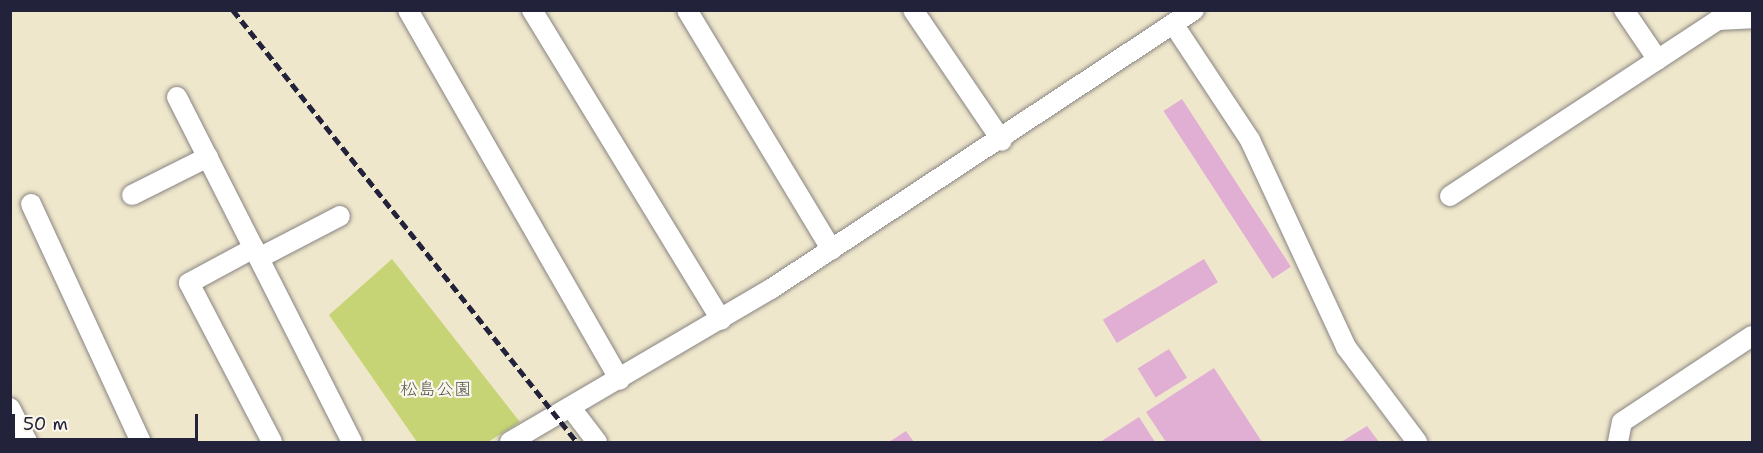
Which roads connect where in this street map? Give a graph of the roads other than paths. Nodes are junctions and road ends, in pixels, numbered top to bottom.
1 (408, 10) edge
2 (532, 10) edge
3 (687, 10) edge
4 (913, 10) edge
5 (1624, 10) edge
6 (1718, 15) edge
7 (1181, 16) edge
8 (1752, 18) edge
9 (1658, 60) junction
10 (177, 97) dead end
11 (1002, 141) junction
12 (208, 157) junction
13 (132, 195) dead end
14 (1450, 196) dead end
15 (30, 204) dead end
16 (340, 216) dead end
17 (832, 250) junction
18 (256, 253) junction
19 (721, 320) junction
20 (1752, 336) edge
21 (620, 380) junction
22 (10, 408) edge
23 (571, 408) junction
24 (27, 442) edge
25 (141, 442) edge
26 (272, 442) edge
27 (352, 442) edge
28 (510, 442) edge
29 (597, 442) edge
30 (1417, 442) edge
31 (1618, 442) edge

1 - 21 street
2 - 19 street
3 - 17 street
4 - 11 street
5 - 9 street
6 - 8 street
6 - 9 street
7 - 11 street
7 - 30 street
9 - 14 street
10 - 12 street
11 - 17 street
12 - 13 street
12 - 18 street
15 - 25 street
16 - 18 street
17 - 19 street
18 - 26 street
18 - 27 street
19 - 21 street
20 - 31 street
21 - 23 street
22 - 24 street
23 - 28 street
23 - 29 street

